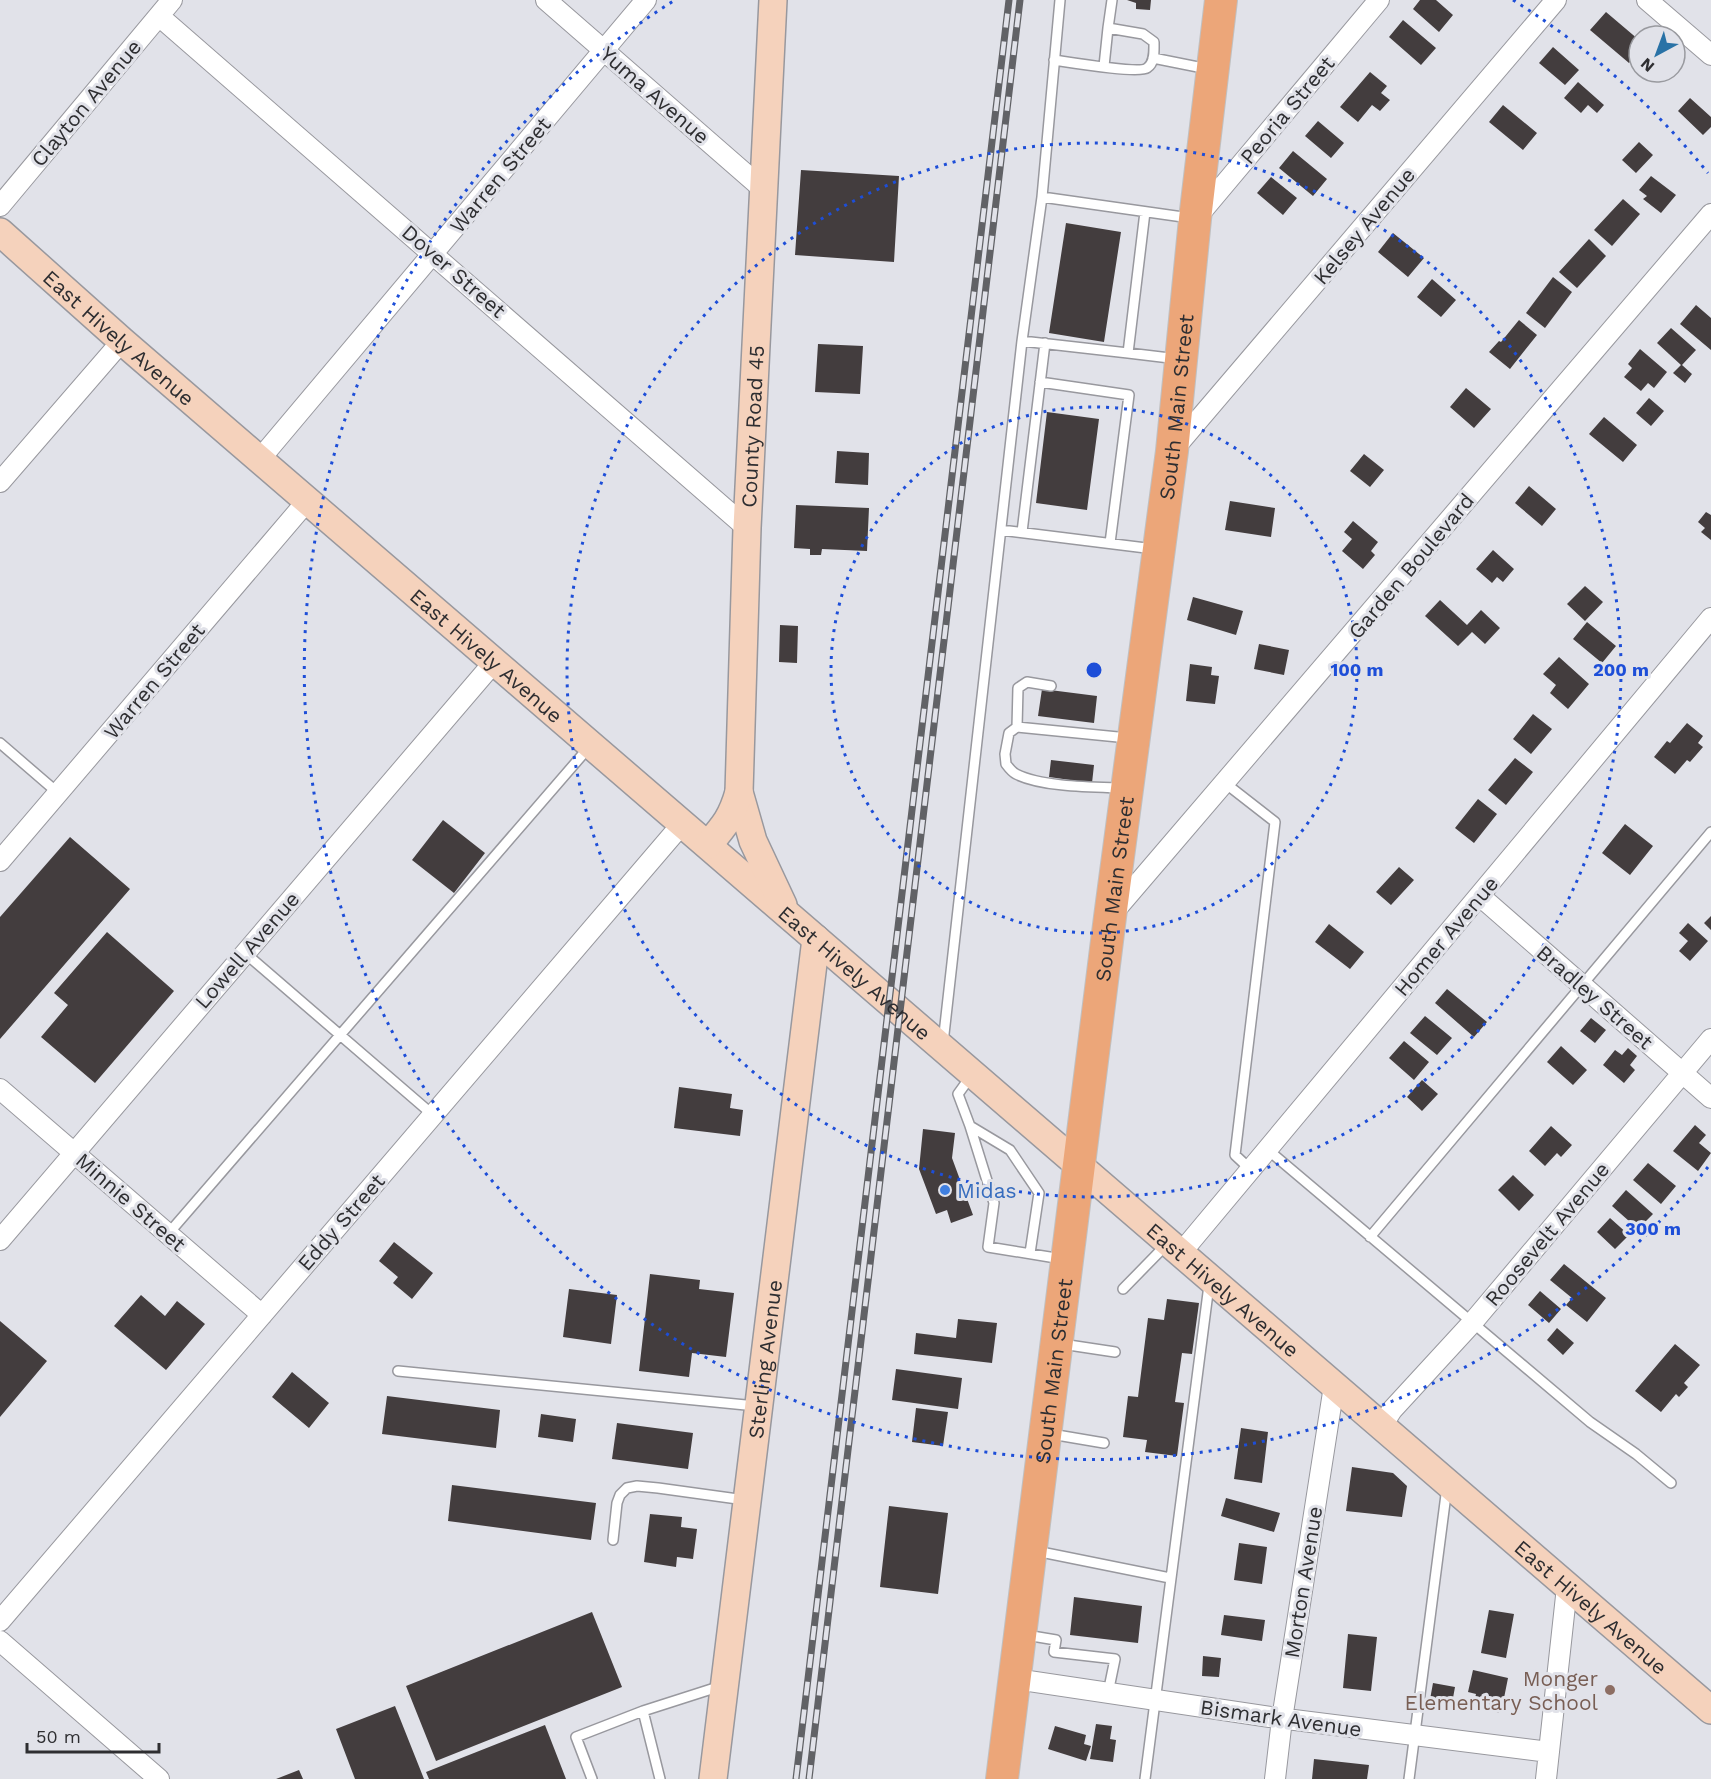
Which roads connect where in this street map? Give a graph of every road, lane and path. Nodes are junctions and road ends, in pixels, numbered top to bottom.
1 (172, 0) edge
2 (546, 0) edge
3 (646, 0) edge
4 (773, 0) edge
5 (1060, 0) edge
6 (1112, 0) edge
7 (1221, 0) edge
8 (1364, 0) edge
9 (1379, 0) edge
10 (1556, 0) edge
11 (1647, 0) edge
12 (159, 15) junction
13 (1361, 21) junction
14 (1108, 28) junction
15 (605, 51) junction
16 (1711, 55) edge
17 (1153, 58) junction
18 (1054, 60) junction
19 (1104, 66) junction
20 (1213, 70) junction
21 (764, 190) junction
22 (1042, 197) junction
23 (0, 206) edge
24 (1145, 212) junction
25 (1711, 214) edge
26 (1195, 219) junction
27 (0, 232) edge
28 (434, 253) junction
29 (122, 341) junction
30 (1022, 341) junction
31 (1045, 343) junction
32 (1128, 353) junction
33 (1181, 359) junction
34 (1040, 382) junction
35 (1172, 451) junction
36 (260, 459) junction
37 (0, 482) edge
38 (308, 500) junction
39 (747, 528) junction
40 (1000, 530) junction
41 (1022, 532) junction
42 (1110, 543) junction
43 (1159, 550) junction
44 (1711, 618) edge
45 (495, 661) junction
46 (1051, 686) dead end
47 (1017, 727) junction
48 (1134, 739) junction
49 (0, 743) edge
50 (591, 744) junction
51 (1226, 783) junction
52 (1127, 788) junction
53 (738, 792) junction
54 (58, 793) junction
55 (682, 824) junction
56 (1711, 832) edge
57 (708, 845) junction
58 (0, 861) edge
59 (1479, 896) junction
60 (789, 916) junction
61 (1110, 918) junction
62 (816, 939) junction
63 (245, 953) junction
64 (1582, 985) junction
65 (340, 1035) junction
66 (1711, 1039) edge
67 (942, 1048) junction
68 (972, 1074) junction
69 (1682, 1074) junction
70 (0, 1089) edge
71 (1711, 1098) edge
72 (433, 1115) junction
73 (970, 1126) junction
74 (1267, 1149) junction
75 (74, 1153) junction
76 (1079, 1165) junction
77 (1250, 1169) junction
78 (168, 1234) junction
79 (1370, 1237) junction
80 (0, 1239) edge
81 (1174, 1248) junction
82 (1030, 1253) junction
83 (1068, 1260) junction
84 (1210, 1280) junction
85 (1123, 1289) dead end
86 (262, 1315) junction
87 (1472, 1323) junction
88 (1057, 1344) junction
89 (1115, 1352) dead end
90 (398, 1371) dead end
91 (1334, 1386) junction
92 (759, 1406) junction
93 (1382, 1427) junction
94 (1046, 1433) junction
95 (1104, 1443) dead end
96 (1671, 1483) dead end
97 (1448, 1484) junction
98 (747, 1500) junction
99 (613, 1540) dead end
100 (1031, 1550) junction
101 (1170, 1578) junction
102 (1567, 1587) junction
103 (0, 1622) edge
104 (1020, 1633) junction
105 (0, 1641) edge
106 (1015, 1679) junction
107 (724, 1685) junction
108 (1108, 1693) junction
109 (1155, 1700) junction
110 (1711, 1710) edge
111 (643, 1711) junction
112 (1282, 1719) junction
113 (1414, 1735) junction
114 (1549, 1752) junction
115 (159, 1779) edge
116 (592, 1779) edge
117 (660, 1779) edge
118 (713, 1779) edge
119 (1002, 1779) edge
120 (1145, 1779) edge
121 (1275, 1779) edge
122 (1409, 1779) edge
123 (1546, 1779) edge

1 - 12 street, Clayton Avenue
2 - 15 street, Yuma Avenue
3 - 15 street, Warren Street
4 - 21 street, County Road 45
5 - 18 lane
6 - 14 lane
7 - 20 main road, South Main Street
8 - 13 lane
9 - 13 street, Peoria Street
10 - 35 street, Kelsey Avenue
11 - 16 street
12 - 23 street, Clayton Avenue
12 - 28 street, Dover Street
13 - 26 street, Peoria Street
14 - 17 lane
14 - 19 lane
15 - 21 street, Yuma Avenue
15 - 28 street, Warren Street
17 - 19 lane
17 - 20 lane
18 - 19 lane
18 - 22 lane
20 - 26 main road, South Main Street
21 - 39 street, County Road 45
22 - 24 lane
22 - 30 lane
24 - 26 lane
24 - 32 lane
25 - 51 street, Garden Boulevard
26 - 33 main road, South Main Street
27 - 29 street, East Hively Avenue
28 - 36 street, Warren Street
28 - 39 street, Dover Street
29 - 36 street, East Hively Avenue
29 - 37 street
30 - 31 lane
30 - 40 lane
31 - 32 lane
31 - 34 lane
32 - 33 lane
33 - 35 main road, South Main Street
34 - 41 lane
34 - 42 lane
35 - 43 main road, South Main Street
36 - 38 street, East Hively Avenue
38 - 45 street, East Hively Avenue
38 - 54 street, Warren Street
39 - 53 street, County Road 45
40 - 41 lane
40 - 67 lane
41 - 42 lane
42 - 43 lane
43 - 48 main road, South Main Street
44 - 59 street, Homer Avenue
45 - 50 street, East Hively Avenue
45 - 63 street, Lowell Avenue
46 - 47 lane
47 - 48 lane
47 - 52 lane
48 - 52 main road, South Main Street
49 - 54 lane
50 - 55 street, East Hively Avenue
50 - 65 lane
51 - 61 street, Garden Boulevard
51 - 77 lane
52 - 61 main road, South Main Street
53 - 57 street, County Road 45
53 - 60 street
54 - 58 street, Warren Street
55 - 57 street, East Hively Avenue
55 - 72 street, Eddy Street
56 - 64 lane
57 - 60 street, East Hively Avenue
59 - 64 street, Bradley Street
59 - 74 street, Homer Avenue
60 - 62 street, East Hively Avenue
61 - 76 main road, South Main Street
62 - 67 street, East Hively Avenue
62 - 92 street, Sterling Avenue
63 - 65 lane
63 - 75 street, Lowell Avenue
64 - 69 street, Bradley Street
64 - 79 lane
65 - 72 lane
65 - 78 lane
66 - 69 street, Roosevelt Avenue
67 - 68 street, East Hively Avenue
68 - 73 lane
68 - 76 street, East Hively Avenue
69 - 71 street, Bradley Street
69 - 87 street, Roosevelt Avenue
70 - 75 street, Minnie Street
72 - 86 street, Eddy Street
73 - 82 lane
73 - 82 lane
74 - 77 street, Homer Avenue
74 - 79 lane
75 - 78 street, Minnie Street
75 - 80 street, Lowell Avenue
76 - 81 street, East Hively Avenue
76 - 83 main road, South Main Street
77 - 81 street, Homer Avenue
78 - 86 street, Minnie Street
79 - 87 lane
81 - 84 street, East Hively Avenue
81 - 85 lane
82 - 83 lane
83 - 88 main road, South Main Street
84 - 91 street, East Hively Avenue
84 - 101 lane
86 - 103 street, Eddy Street
87 - 93 street, Roosevelt Avenue
87 - 96 lane
88 - 89 lane
88 - 94 main road, South Main Street
90 - 92 lane
91 - 93 street, East Hively Avenue
91 - 112 street, Morton Avenue
92 - 98 street, Sterling Avenue
93 - 97 street, East Hively Avenue
94 - 95 lane
94 - 100 main road, South Main Street
97 - 102 street, East Hively Avenue
97 - 113 lane
98 - 99 lane
98 - 107 street, Sterling Avenue
100 - 101 lane
100 - 104 main road, South Main Street
101 - 109 lane
102 - 110 street, East Hively Avenue
102 - 114 street
104 - 106 main road, South Main Street
104 - 108 lane
105 - 115 street
106 - 108 street, Bismark Avenue
106 - 119 main road, South Main Street
107 - 111 lane
107 - 118 street, Sterling Avenue
108 - 109 street, Bismark Avenue
109 - 112 street, Bismark Avenue
109 - 120 lane
111 - 116 lane
111 - 117 lane
112 - 113 street, Bismark Avenue
112 - 121 street, Morton Avenue
113 - 114 street, Bismark Avenue
113 - 122 lane
114 - 123 street

